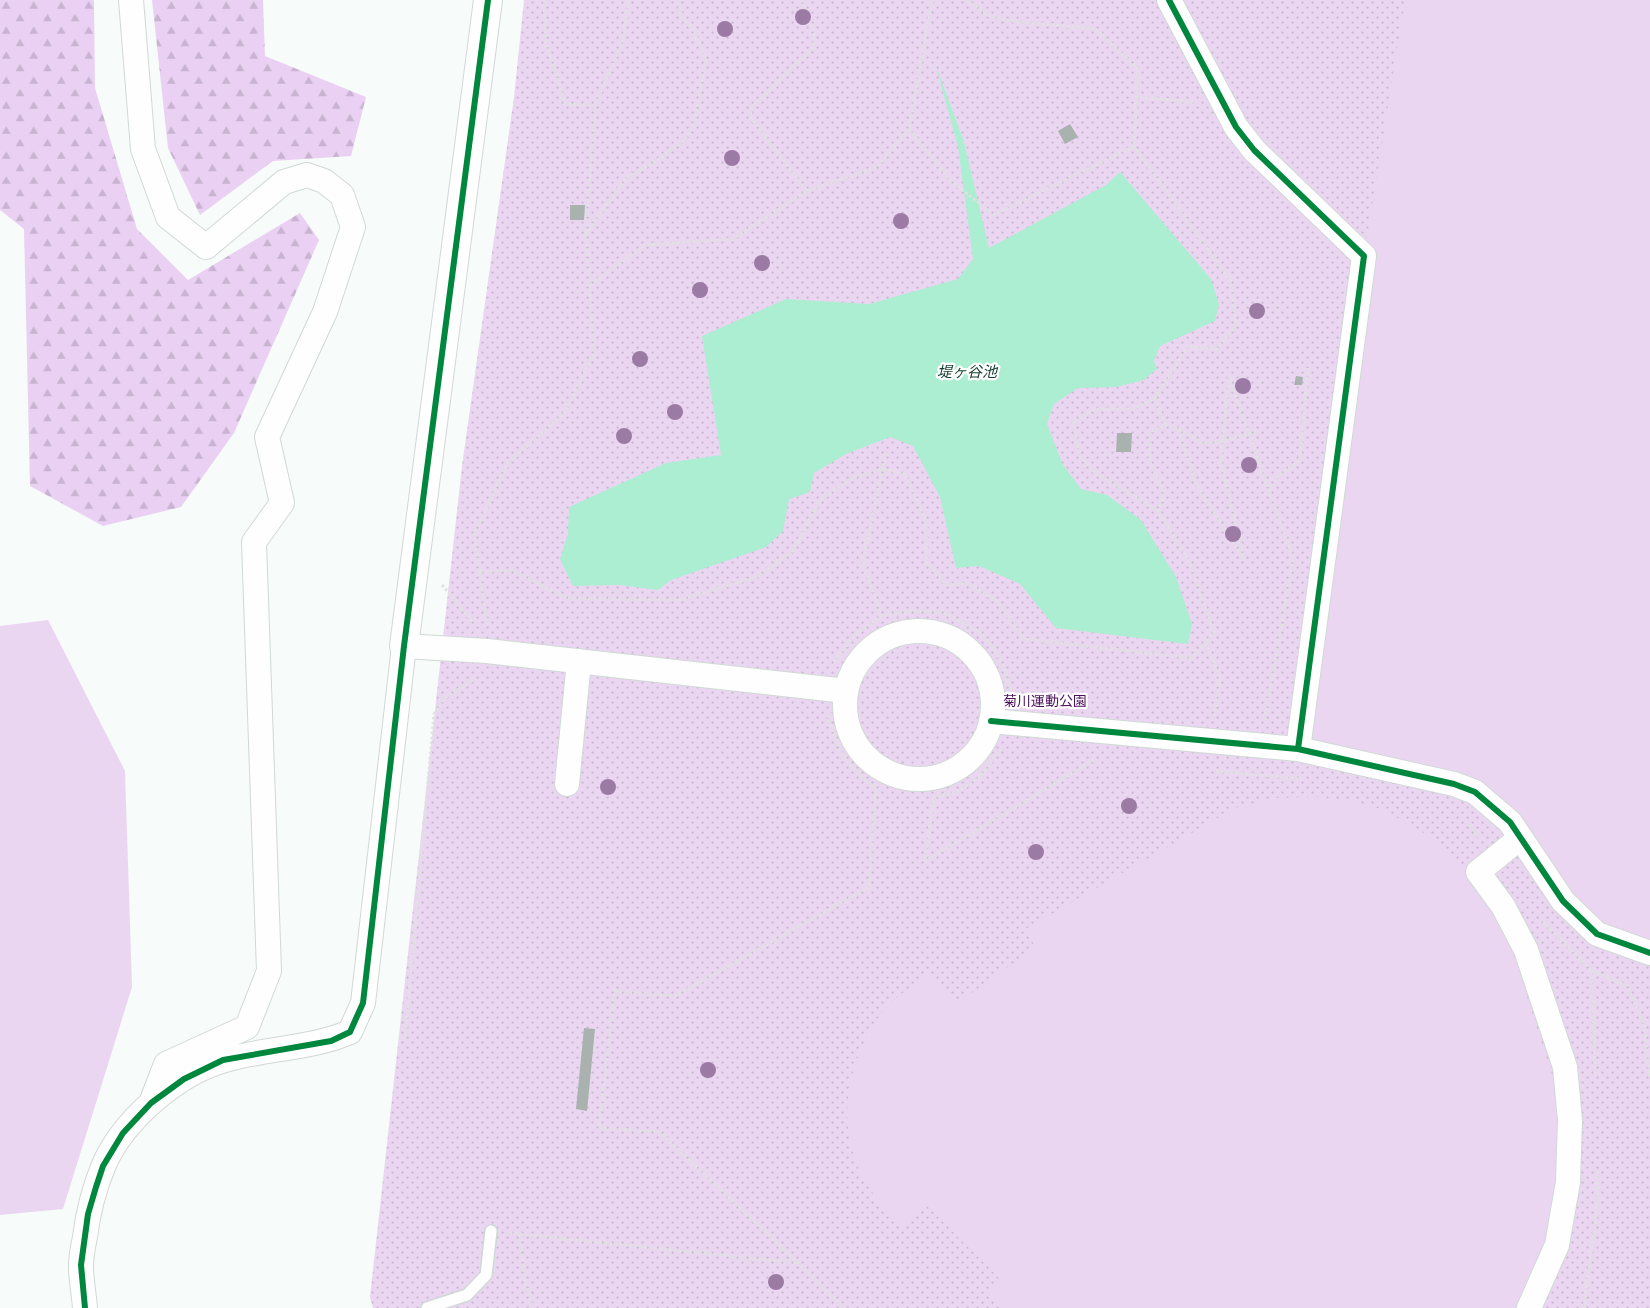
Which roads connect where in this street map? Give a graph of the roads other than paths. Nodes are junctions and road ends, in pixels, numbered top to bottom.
1 (131, 0) edge
2 (488, 0) edge
3 (1169, 0) edge
4 (404, 646) junction
5 (579, 661) junction
6 (846, 691) junction
7 (991, 721) junction
8 (1298, 749) junction
9 (566, 784) dead end
10 (1520, 838) junction
11 (1650, 953) edge
12 (151, 1102) junction
13 (491, 1231) road end
14 (86, 1308) edge
15 (427, 1308) edge
16 (1529, 1308) edge

1 - 12 street
2 - 4 street
3 - 8 street
4 - 5 street
4 - 12 street
5 - 6 street
5 - 9 street
6 - 7 street
6 - 7 street
7 - 8 street
8 - 10 street
10 - 11 street
10 - 16 street
12 - 14 street
13 - 15 lane

